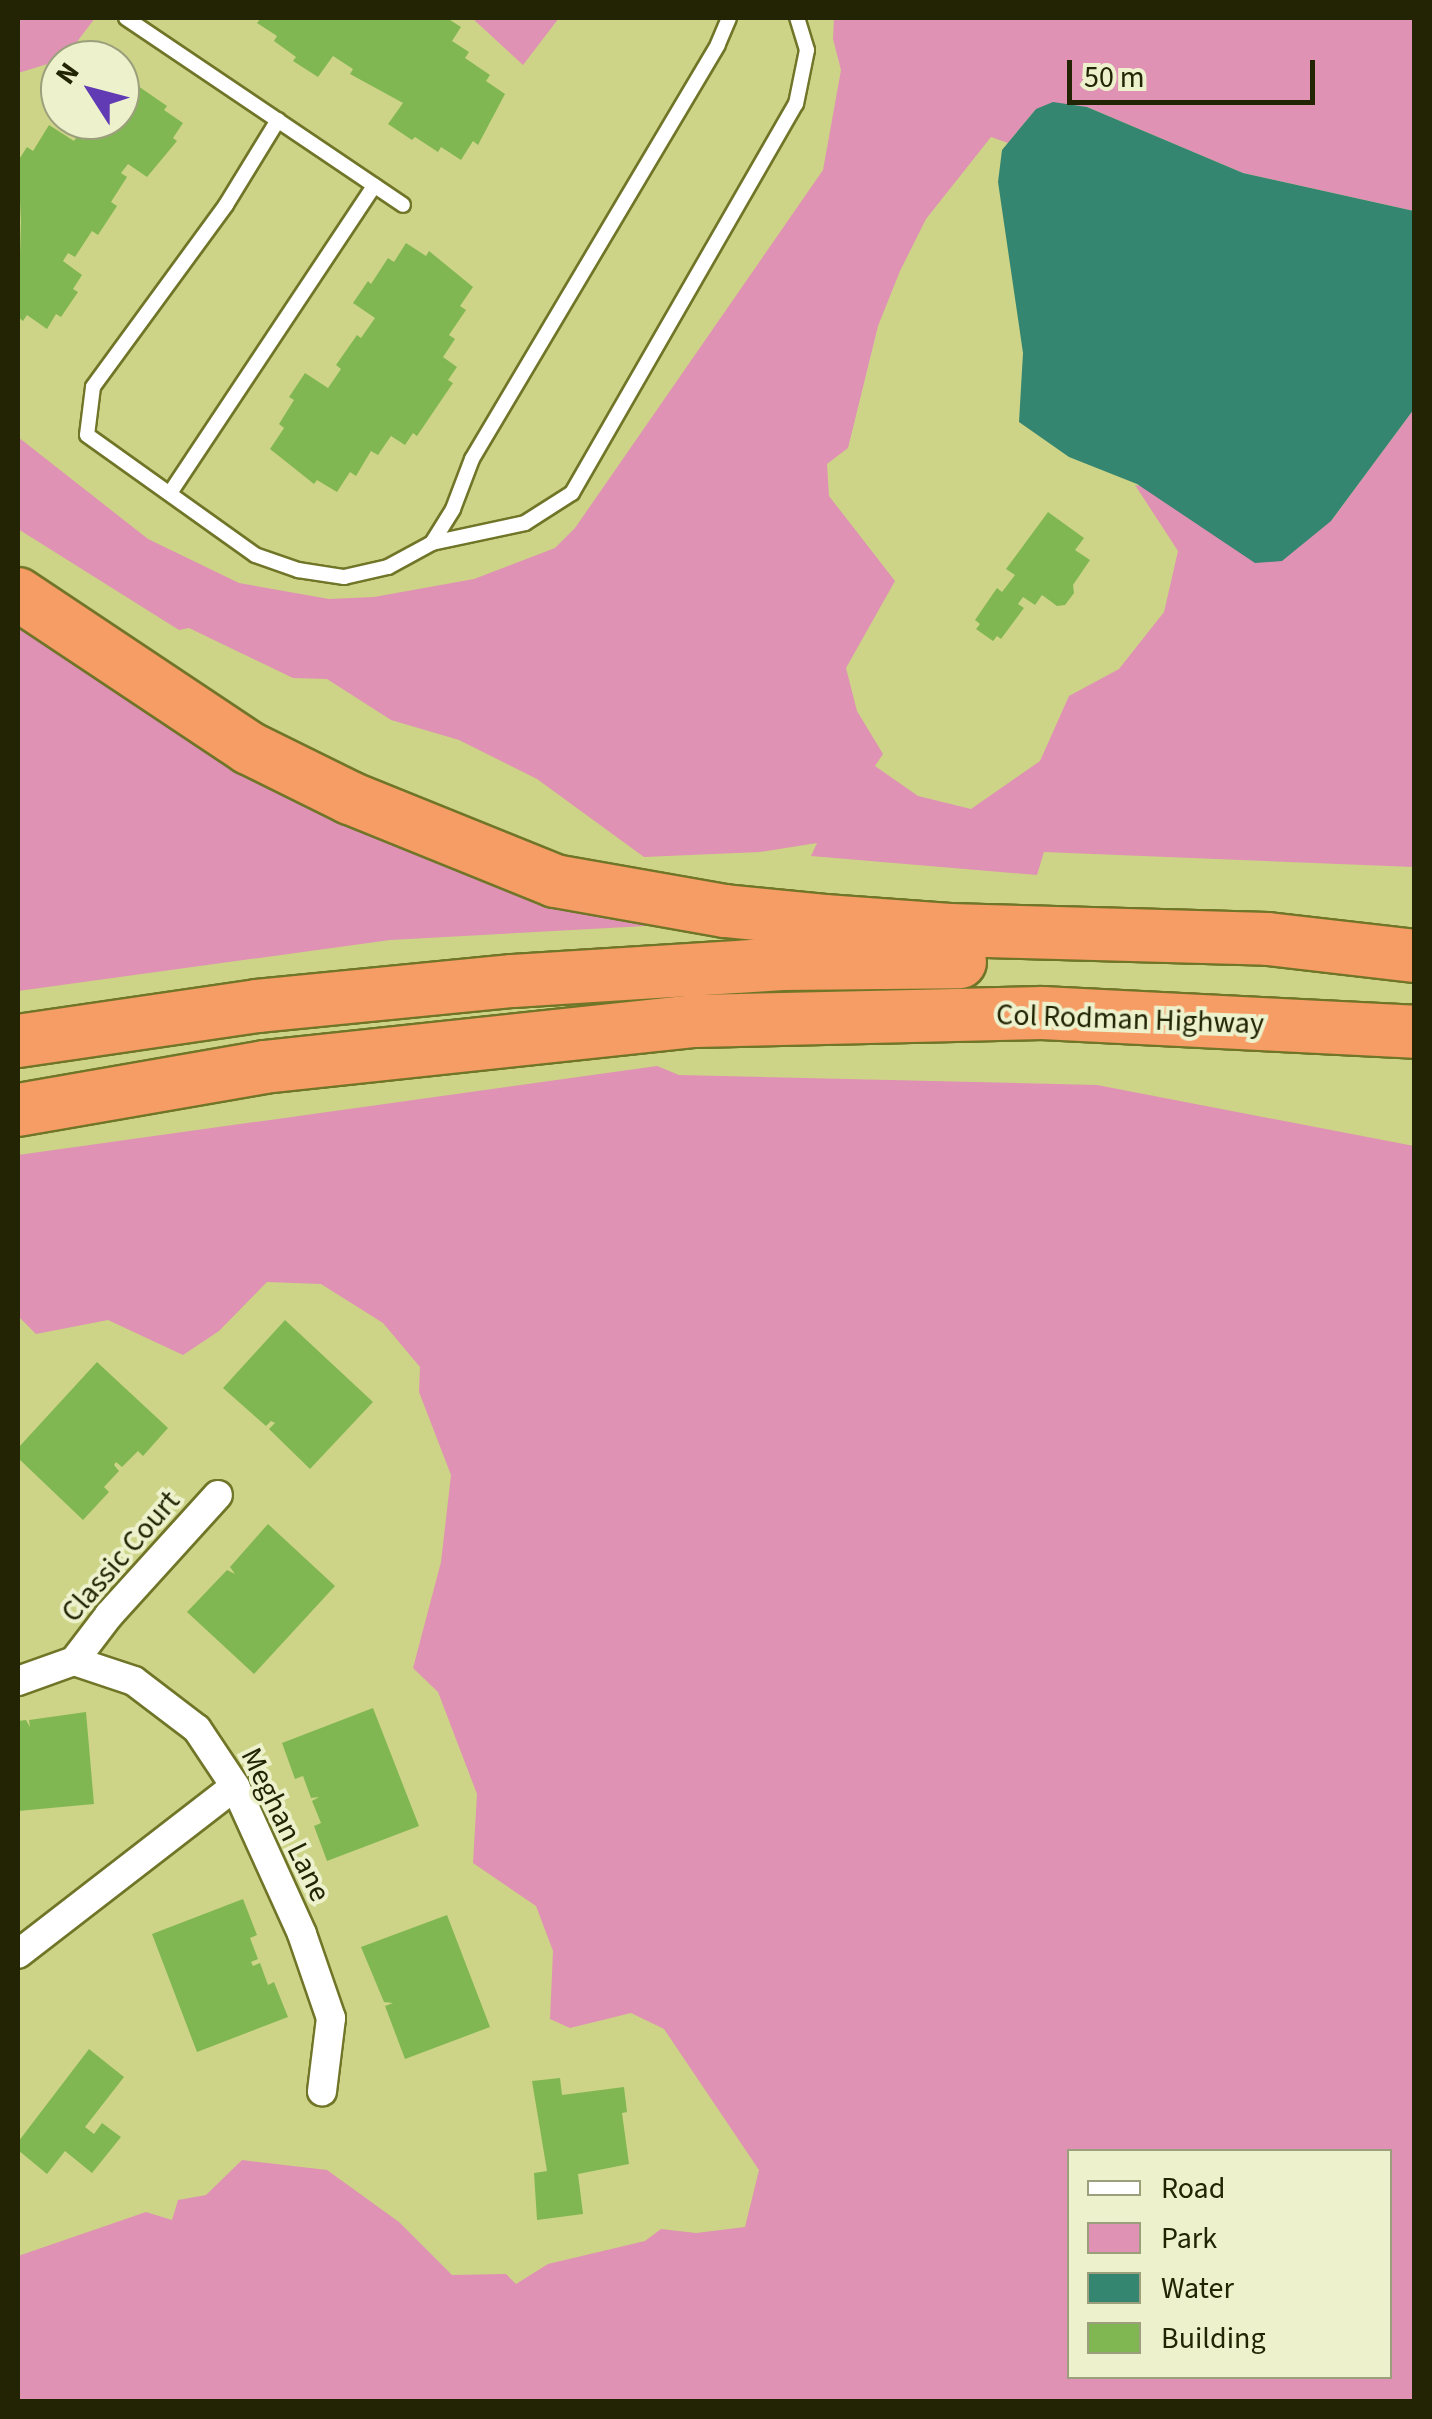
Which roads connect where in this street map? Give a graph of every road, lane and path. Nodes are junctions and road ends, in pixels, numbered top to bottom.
1 (126, 18) edge
2 (729, 18) edge
3 (797, 18) edge
4 (278, 120) junction
5 (374, 186) junction
6 (403, 205) dead end
7 (170, 493) junction
8 (432, 544) junction
9 (18, 594) edge
10 (1411, 956) edge
11 (1414, 1032) edge
12 (18, 1041) edge
13 (25, 1110) edge
14 (218, 1496) dead end
15 (74, 1661) junction
16 (18, 1681) edge
17 (235, 1786) junction
18 (18, 1954) edge
19 (322, 2091) dead end

1 - 4 lane
2 - 8 lane
3 - 8 lane
4 - 5 lane
4 - 7 lane
5 - 6 lane
5 - 7 lane
7 - 8 lane
9 - 10 highway
10 - 12 highway
11 - 13 highway, Col Rodman Highway
14 - 15 street, Classic Court
15 - 16 street
15 - 17 street, Meghan Lane
17 - 18 street
17 - 19 street, Meghan Lane

